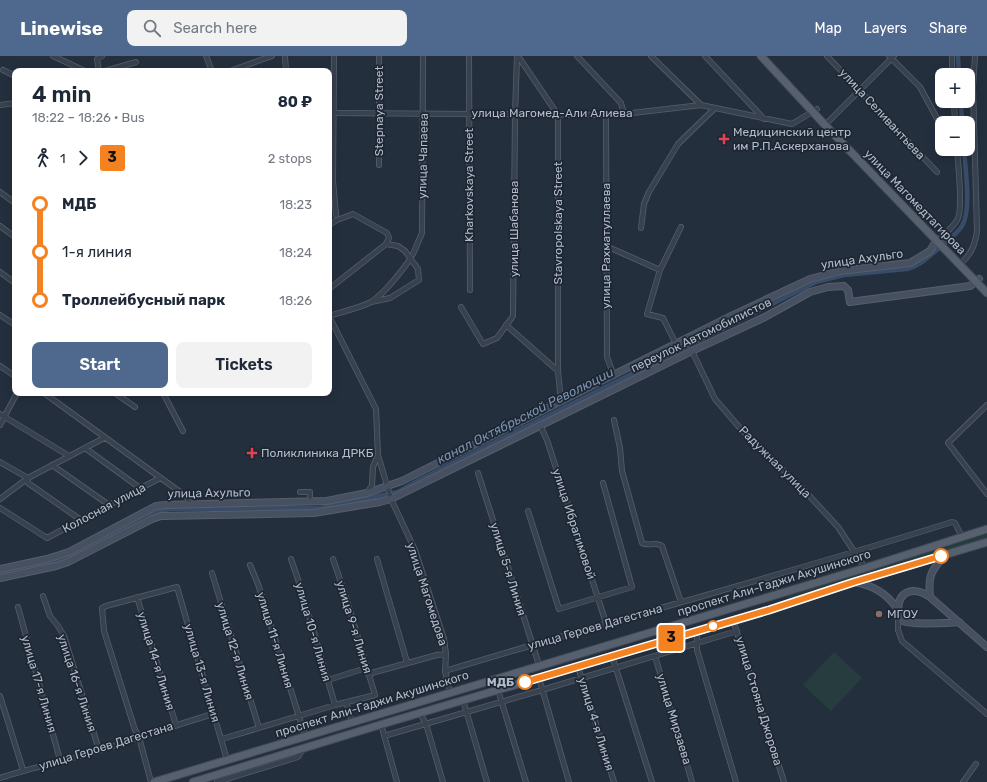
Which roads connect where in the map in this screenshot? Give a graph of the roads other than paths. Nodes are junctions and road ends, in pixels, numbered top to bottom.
1 (53, 56) edge
2 (102, 56) edge
3 (206, 56) edge
4 (272, 56) edge
5 (285, 56) edge
6 (334, 56) edge
7 (379, 56) edge
8 (423, 56) edge
9 (469, 56) edge
10 (517, 56) edge
11 (577, 56) edge
12 (651, 56) edge
13 (705, 56) edge
14 (761, 56) edge
15 (767, 56) edge
16 (827, 56) edge
17 (952, 56) edge
18 (975, 56) edge
19 (892, 57) edge
20 (136, 62) dead end
21 (79, 68) edge
22 (98, 68) edge
23 (115, 68) edge
24 (211, 68) edge
25 (238, 68) edge
26 (286, 68) edge
27 (952, 68) edge
28 (3, 70) dead end
29 (12, 74) edge
30 (860, 90) junction
31 (332, 94) edge
32 (12, 103) edge
33 (0, 104) edge
34 (701, 105) junction
35 (714, 109) junction
36 (815, 111) junction
37 (332, 113) edge
38 (379, 114) junction
39 (424, 114) junction
40 (469, 114) junction
41 (624, 114) junction
42 (514, 115) junction
43 (558, 115) junction
44 (606, 115) junction
45 (936, 116) edge
46 (764, 119) junction
47 (827, 124) junction
48 (332, 147) edge
49 (957, 156) edge
50 (379, 165) dead end
51 (937, 172) dead end
52 (0, 192) edge
53 (12, 200) edge
54 (336, 215) dead end
55 (332, 223) edge
56 (0, 226) edge
57 (681, 227) dead end
58 (641, 228) dead end
59 (12, 234) edge
60 (939, 241) junction
61 (386, 244) junction
62 (606, 246) junction
63 (412, 256) junction
64 (961, 263) junction
65 (660, 270) junction
66 (0, 272) edge
67 (978, 280) junction
68 (12, 281) edge
69 (987, 286) edge
70 (332, 287) edge
71 (470, 290) dead end
72 (987, 293) edge
73 (371, 302) junction
74 (461, 307) dead end
75 (0, 315) edge
76 (332, 315) edge
77 (332, 322) edge
78 (12, 323) edge
79 (506, 325) junction
80 (676, 344) junction
81 (692, 351) junction
82 (0, 366) edge
83 (558, 371) junction
84 (12, 374) edge
85 (614, 376) junction
86 (14, 396) edge
87 (48, 396) edge
88 (119, 396) edge
89 (164, 396) edge
90 (561, 402) junction
91 (987, 405) edge
92 (135, 407) dead end
93 (2, 415) edge
94 (614, 420) dead end
95 (0, 425) edge
96 (540, 425) junction
97 (182, 431) dead end
98 (104, 438) junction
99 (85, 448) junction
100 (378, 455) junction
101 (69, 456) junction
102 (0, 462) edge
103 (52, 465) junction
104 (478, 473) dead end
105 (28, 478) junction
106 (160, 478) junction
107 (603, 483) dead end
108 (140, 488) junction
109 (388, 488) junction
110 (300, 492) dead end
111 (367, 493) junction
112 (987, 494) edge
113 (0, 499) edge
114 (391, 499) junction
115 (310, 502) junction
116 (190, 504) junction
117 (109, 505) junction
118 (0, 508) edge
119 (528, 511) dead end
120 (81, 520) junction
121 (987, 529) edge
122 (962, 537) junction
123 (987, 542) edge
124 (855, 552) junction
125 (945, 555) junction
126 (291, 559) dead end
127 (333, 559) dead end
128 (377, 559) dead end
129 (250, 565) dead end
130 (865, 568) junction
131 (0, 569) edge
132 (212, 573) dead end
133 (770, 577) junction
134 (0, 578) edge
135 (854, 582) junction
136 (778, 594) junction
137 (43, 596) dead end
138 (137, 596) junction
139 (598, 597) junction
140 (930, 597) junction
141 (681, 602) junction
142 (784, 605) junction
143 (18, 607) dead end
144 (898, 612) junction
145 (733, 620) junction
146 (959, 622) junction
147 (606, 623) junction
148 (662, 628) junction
149 (696, 631) junction
150 (737, 631) junction
151 (666, 640) junction
152 (532, 644) junction
153 (696, 644) junction
154 (987, 647) edge
155 (446, 654) junction
156 (612, 656) junction
157 (655, 656) junction
158 (408, 662) junction
159 (539, 665) junction
160 (578, 666) junction
161 (366, 668) junction
162 (616, 668) junction
163 (445, 671) junction
164 (368, 674) junction
165 (539, 678) junction
166 (582, 678) junction
167 (328, 680) junction
168 (498, 690) junction
169 (542, 690) junction
170 (450, 692) junction
171 (0, 696) edge
172 (463, 700) junction
173 (346, 702) junction
174 (502, 702) junction
175 (334, 705) junction
176 (420, 713) junction
177 (466, 713) junction
178 (213, 714) junction
179 (987, 714) edge
180 (299, 716) junction
181 (352, 722) junction
182 (381, 724) junction
183 (426, 724) junction
184 (176, 725) junction
185 (259, 728) junction
186 (384, 736) junction
187 (139, 737) junction
188 (302, 737) junction
189 (222, 739) junction
190 (303, 748) junction
191 (99, 750) junction
192 (60, 760) junction
193 (228, 760) junction
194 (976, 764) dead end
195 (22, 770) junction
196 (236, 773) junction
197 (0, 778) edge
198 (152, 782) edge
199 (193, 782) edge
200 (217, 782) edge
201 (238, 782) edge
202 (397, 782) edge
203 (443, 782) edge
204 (487, 782) edge
205 (526, 782) edge
206 (569, 782) edge
207 (614, 782) edge
208 (652, 782) edge
209 (692, 782) edge
210 (736, 782) edge
211 (784, 782) edge
212 (963, 782) edge

1 - 21 street
2 - 22 street
3 - 24 street
4 - 25 street
5 - 26 street
6 - 31 street
7 - 38 street, Stepnaya Street
8 - 39 street, улица Чапаева
9 - 40 street, Kharkovskaya Street
10 - 42 street, улица Шабанова
10 - 43 street
11 - 41 street
12 - 34 street
13 - 46 street
14 - 36 main road, улица Магомедтагирова
15 - 36 main road, улица Магомедтагирова
16 - 30 street, улица Селивантьева
17 - 27 street
18 - 64 street
19 - 30 street
19 - 45 street
20 - 23 street
28 - 29 street
30 - 47 street
30 - 51 street, улица Селивантьева
32 - 33 street
34 - 35 street, улица Магомед-Али Алиева
34 - 41 street, улица Магомед-Али Алиева
35 - 46 street, улица Магомед-Али Алиева
35 - 58 street
36 - 46 street, улица Магомед-Али Алиева
36 - 47 main road, улица Магомедтагирова
37 - 38 street, улица Магомед-Али Алиева
38 - 39 street, улица Магомед-Али Алиева
38 - 50 street, Stepnaya Street
39 - 40 street, улица Магомед-Али Алиева
39 - 63 street, улица Чапаева
40 - 42 street, улица Магомед-Али Алиева
40 - 71 street, Kharkovskaya Street
41 - 44 street, улица Магомед-Али Алиева
42 - 43 street, улица Магомед-Али Алиева
42 - 79 street, улица Шабанова
43 - 44 street, улица Магомед-Али Алиева
43 - 83 street, Stavropolskaya Street
44 - 62 street, улица Рахматуллаева
47 - 60 main road, улица Магомедтагирова
48 - 54 street
49 - 60 street
52 - 53 street
55 - 61 street
56 - 59 street
57 - 65 street
60 - 64 main road, улица Магомедтагирова
60 - 80 main road, улица Ахульго
61 - 63 street
61 - 70 street
62 - 65 street
62 - 85 street, улица Рахматуллаева
63 - 73 street, улица Чапаева
63 - 73 street
64 - 67 main road, улица Магомедтагирова
65 - 80 street
66 - 68 street
67 - 69 main road, улица Магомедтагирова
67 - 72 main road, улица Магомедтагирова
67 - 81 main road, переулок Автомобилистов
73 - 76 street
74 - 79 street, улица Шабанова
75 - 78 street
77 - 100 street
79 - 83 street
80 - 85 main road, улица Ахульго
81 - 96 main road, переулок Автомобилистов
81 - 124 street, Радужная улица
82 - 84 street
83 - 90 street, Stavropolskaya Street
85 - 90 main road, улица Ахульго
86 - 93 street
87 - 98 street
88 - 92 street
89 - 97 street
90 - 109 main road, улица Ахульго
91 - 112 street
93 - 95 street
93 - 101 street
94 - 141 street
96 - 114 main road, переулок Автомобилистов
96 - 139 street, улица Ибрагимовой
98 - 99 street
98 - 106 street
99 - 101 street
99 - 108 street
100 - 109 street
100 - 111 street
101 - 103 street
102 - 105 street
103 - 105 street
103 - 117 street
104 - 152 street, улица 5-я Линия
105 - 113 street
105 - 120 street
106 - 108 street, Колосная улица
106 - 116 street
107 - 139 street
108 - 117 street, Колосная улица
109 - 111 main road, улица Ахульго
109 - 114 street, улица Магомедова
110 - 115 street
111 - 115 main road, улица Ахульго
114 - 134 main road, переулок Автомобилистов
114 - 155 street, улица Магомедова
115 - 116 main road, улица Ахульго
116 - 131 main road, улица Ахульго
117 - 120 street, Колосная улица
118 - 120 street, Колосная улица
119 - 139 street
121 - 122 main road, проспект Али-Гаджи Акушинского
122 - 124 street, улица Героев Дагестана
122 - 130 main road, проспект Али-Гаджи Акушинского
123 - 125 main road, проспект Али-Гаджи Акушинского
124 - 130 street, Радужная улица
124 - 133 street, улица Героев Дагестана
125 - 135 main road, проспект Али-Гаджи Акушинского
125 - 140 main road
126 - 167 street, улица 10-я Линия
127 - 161 street, улица 9-я Линия
128 - 158 street
129 - 180 street, улица 11-я Линия
130 - 136 main road, проспект Али-Гаджи Акушинского
132 - 185 street, улица 12-я Линия
133 - 136 street
133 - 141 street, улица Героев Дагестана
135 - 142 main road, проспект Али-Гаджи Акушинского
135 - 144 main road
136 - 142 main road
136 - 148 main road, проспект Али-Гаджи Акушинского
137 - 191 street, улица 16-я Линия
138 - 178 street, улица 13-я Линия
138 - 184 street, улица 14-я Линия
138 - 187 street
139 - 147 street, улица Ибрагимовой
140 - 144 main road
140 - 146 main road
141 - 147 street, улица Героев Дагестана
142 - 145 main road, проспект Али-Гаджи Акушинского
143 - 192 street, улица 17-я Линия
144 - 146 main road
144 - 179 street
145 - 149 main road, проспект Али-Гаджи Акушинского
145 - 150 street, улица Стояна Джорова
146 - 154 main road
147 - 152 street, улица Героев Дагестана
148 - 151 main road
148 - 159 main road, проспект Али-Гаджи Акушинского
149 - 151 main road, проспект Али-Гаджи Акушинского
149 - 153 street
150 - 153 street
150 - 211 street, улица Стояна Джорова
151 - 156 main road, проспект Али-Гаджи Акушинского
152 - 159 street, улица 5-я Линия
152 - 163 street, улица Героев Дагестана
153 - 157 street
153 - 210 street
155 - 158 street
155 - 163 street, улица Магомедова
156 - 160 main road, проспект Али-Гаджи Акушинского
156 - 162 street
157 - 162 street
157 - 209 street, улица Мирзаева
158 - 164 street
159 - 170 main road, проспект Али-Гаджи Акушинского
160 - 165 main road, проспект Али-Гаджи Акушинского
160 - 166 street, улица 4-я Линия
161 - 164 street, улица 9-я Линия
161 - 167 street
162 - 166 street
162 - 208 street
163 - 170 street, улица Магомедова
164 - 173 street, улица 9-я Линия
165 - 168 main road, проспект Али-Гаджи Акушинского
165 - 169 street
166 - 169 street
166 - 207 street, улица 4-я Линия
167 - 175 street, улица 10-я Линия
168 - 172 main road, проспект Али-Гаджи Акушинского
168 - 174 street
169 - 174 street
169 - 206 street
170 - 181 main road, проспект Али-Гаджи Акушинского
171 - 195 street
172 - 176 main road, проспект Али-Гаджи Акушинского
172 - 177 street
173 - 175 street
173 - 181 street
174 - 177 street
174 - 205 street
175 - 180 street
176 - 182 main road, проспект Али-Гаджи Акушинского
176 - 183 street
177 - 183 street
177 - 204 street
178 - 184 street, улица Героев Дагестана
178 - 189 street, улица 13-я Линия
180 - 185 street
180 - 188 street, улица 11-я Линия
181 - 188 main road, проспект Али-Гаджи Акушинского
182 - 186 street
182 - 190 main road, проспект Али-Гаджи Акушинского
183 - 186 street
183 - 203 street
184 - 187 street, улица Героев Дагестана
185 - 189 street
186 - 202 street
187 - 191 street, улица Героев Дагестана
187 - 198 street
188 - 190 main road
188 - 193 main road, проспект Али-Гаджи Акушинского
189 - 193 street, улица 13-я Линия
190 - 196 main road, проспект Али-Гаджи Акушинского
191 - 192 street, улица Героев Дагестана
192 - 195 street, улица Героев Дагестана
193 - 198 main road, проспект Али-Гаджи Акушинского
194 - 212 street
195 - 197 street, улица Героев Дагестана
196 - 199 main road, проспект Али-Гаджи Акушинского
196 - 200 street
196 - 201 street

